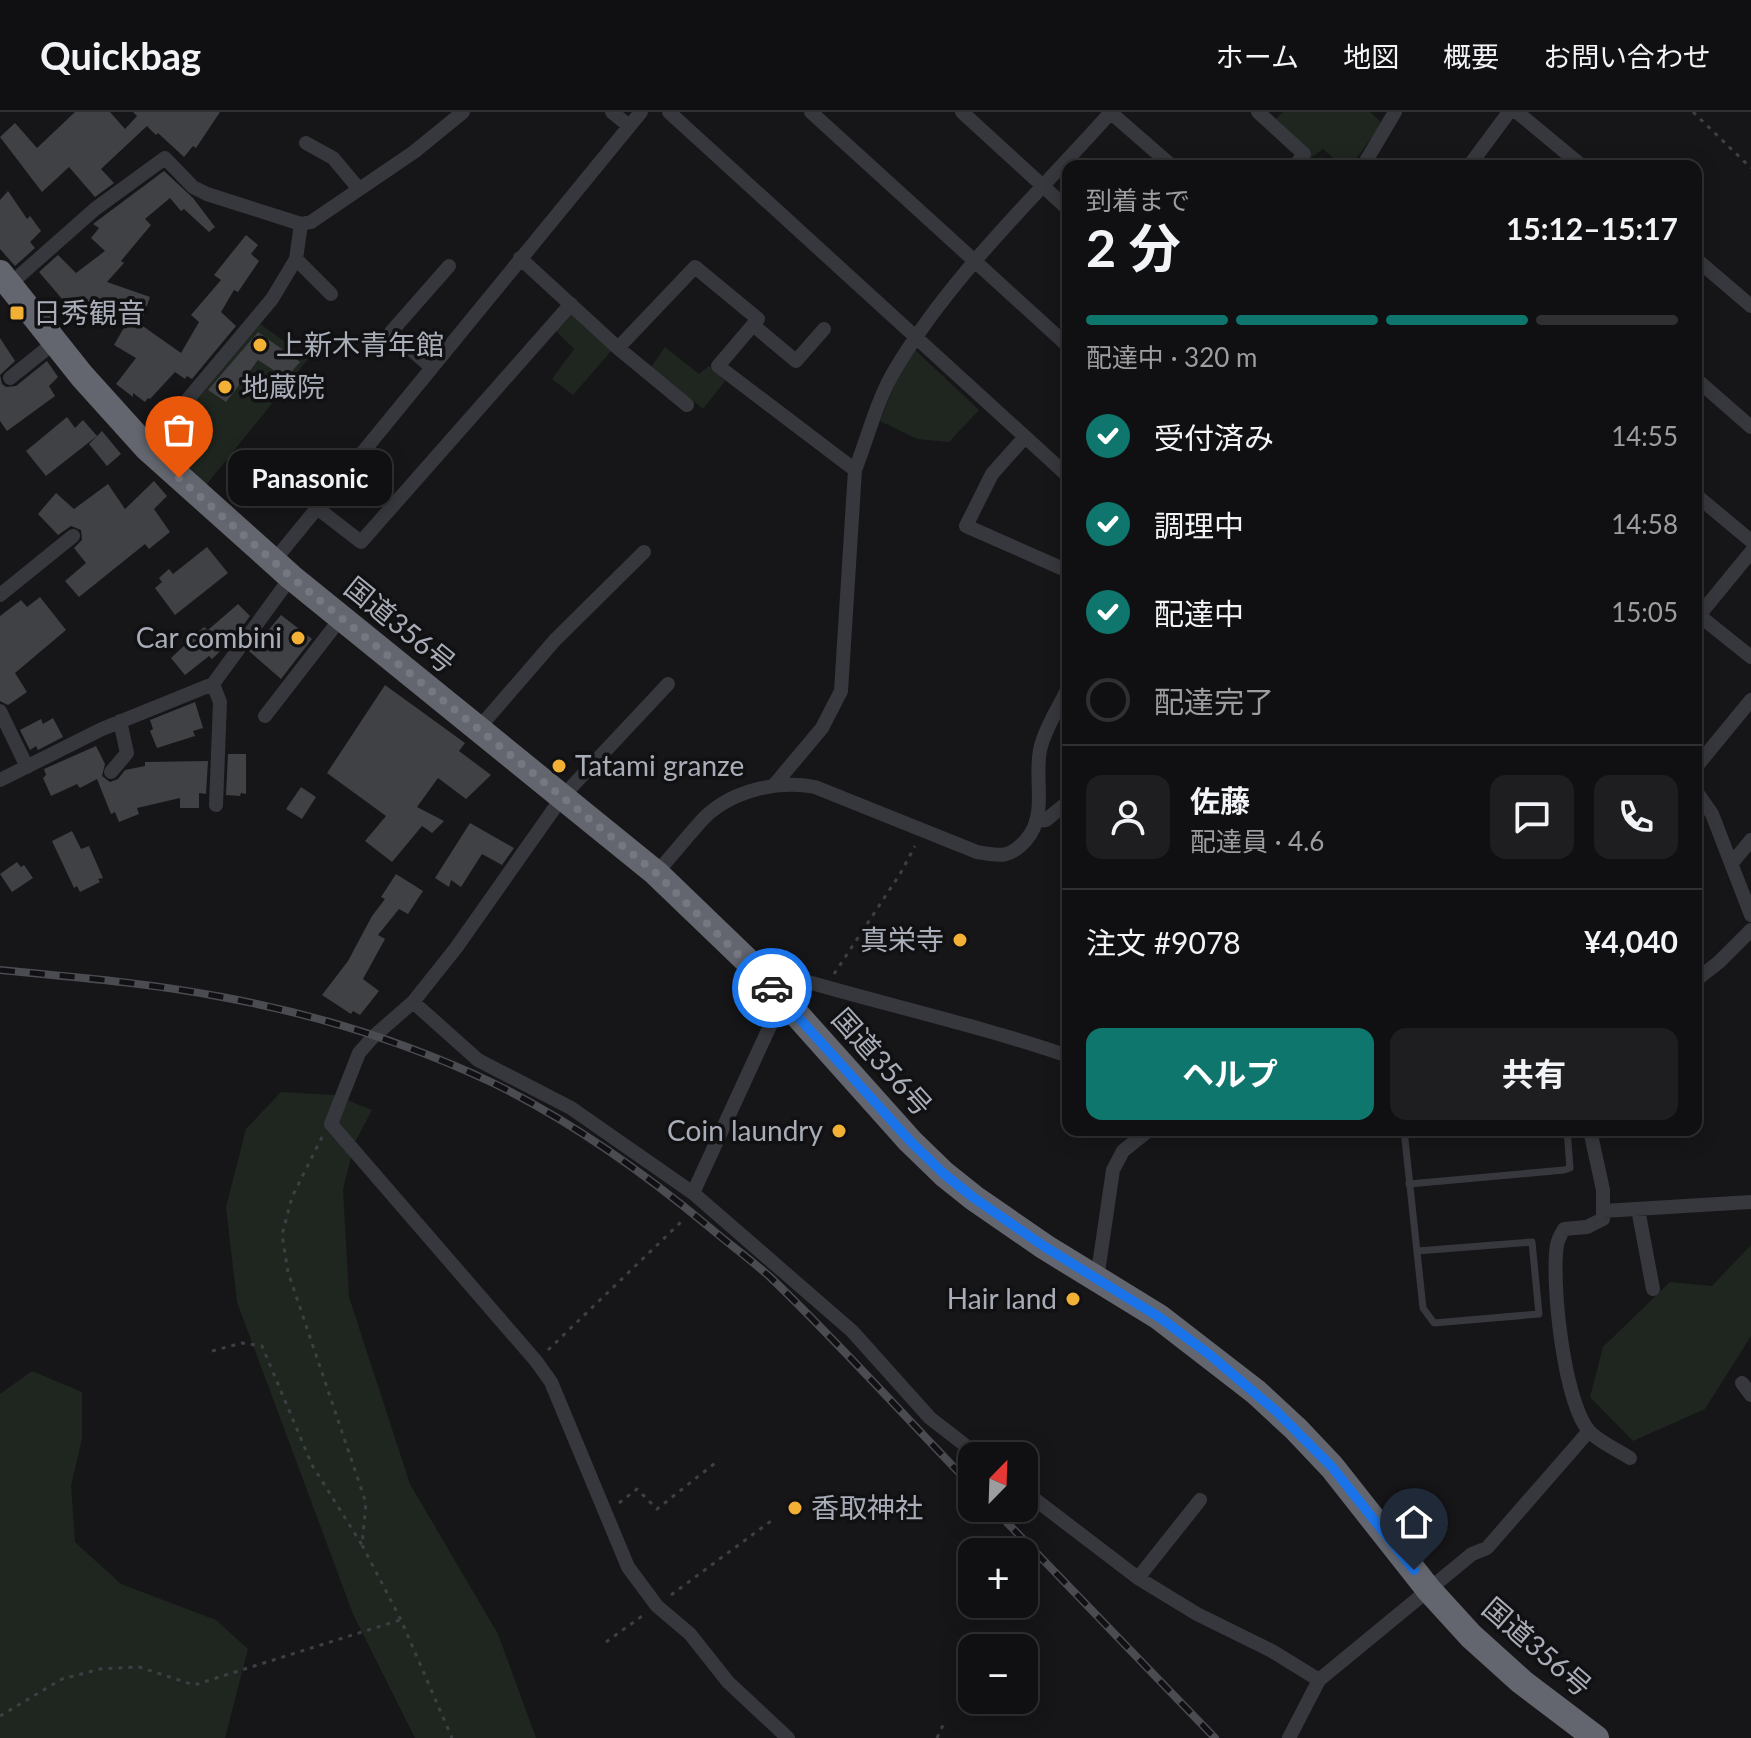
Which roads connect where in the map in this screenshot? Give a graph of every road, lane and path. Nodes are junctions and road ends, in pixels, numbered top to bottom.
1 (463, 112) edge
2 (612, 112) edge
3 (641, 112) edge
4 (669, 112) edge
5 (811, 112) edge
6 (962, 112) edge
7 (1111, 112) edge
8 (1258, 112) edge
9 (1509, 112) edge
10 (1517, 112) edge
11 (1693, 112) edge
12 (1386, 115) edge
13 (629, 126) junction
14 (306, 143) dead end
15 (1069, 160) edge
16 (1165, 160) edge
17 (1300, 160) edge
18 (1366, 160) edge
19 (1473, 160) edge
20 (1575, 160) edge
21 (1062, 168) edge
22 (1751, 168) edge
23 (1044, 188) junction
24 (359, 189) junction
25 (1062, 204) edge
26 (301, 224) junction
27 (520, 258) junction
28 (296, 259) junction
29 (975, 261) junction
30 (449, 266) dead end
31 (1702, 267) edge
32 (5, 279) edge
33 (331, 294) dead end
34 (571, 304) junction
35 (1751, 306) edge
36 (753, 325) junction
37 (824, 329) dead end
38 (915, 339) junction
39 (1062, 341) edge
40 (55, 342) junction
41 (618, 348) junction
42 (431, 367) junction
43 (10, 378) dead end
44 (1702, 384) edge
45 (687, 405) dead end
46 (1751, 427) edge
47 (1025, 437) junction
48 (147, 448) junction
49 (855, 470) junction
50 (1062, 471) edge
51 (1702, 500) edge
52 (317, 508) junction
53 (73, 536) dead end
54 (1751, 541) edge
55 (644, 552) dead end
56 (1751, 552) edge
57 (1062, 568) edge
58 (282, 569) junction
59 (0, 595) edge
60 (1702, 610) edge
61 (341, 618) junction
62 (1702, 620) edge
63 (1751, 657) edge
64 (213, 684) junction
65 (668, 684) dead end
66 (1062, 700) edge
67 (1751, 700) edge
68 (0, 711) edge
69 (265, 716) dead end
70 (120, 721) junction
71 (478, 729) junction
72 (1702, 760) edge
73 (27, 767) junction
74 (111, 772) dead end
75 (0, 780) edge
76 (775, 784) junction
77 (563, 796) junction
78 (1702, 800) edge
79 (216, 805) dead end
80 (1062, 807) edge
81 (1036, 821) junction
82 (923, 831) junction
83 (1751, 840) edge
84 (1732, 863) junction
85 (656, 873) junction
86 (1751, 915) edge
87 (1751, 930) edge
88 (757, 970) junction
89 (1702, 975) edge
90 (825, 988) junction
91 (782, 1000) junction
92 (413, 1002) junction
93 (1062, 1054) edge
94 (331, 1124) junction
95 (1142, 1136) edge
96 (1405, 1136) edge
97 (1567, 1136) edge
98 (1591, 1136) edge
99 (1409, 1184) junction
100 (693, 1193) junction
101 (1751, 1202) edge
102 (1638, 1209) junction
103 (1603, 1211) junction
104 (681, 1222) dead end
105 (1417, 1251) junction
106 (1097, 1279) junction
107 (1653, 1289) dead end
108 (212, 1351) dead end
109 (536, 1361) junction
110 (1589, 1431) junction
111 (961, 1442) edge
112 (1630, 1458) dead end
113 (719, 1460) dead end
114 (1200, 1500) dead end
115 (1038, 1502) edge
116 (606, 1512) junction
117 (775, 1518) dead end
118 (362, 1545) junction
119 (1138, 1578) junction
120 (1429, 1590) junction
121 (657, 1606) junction
122 (401, 1620) junction
123 (606, 1642) dead end
124 (1319, 1680) junction
125 (0, 1716) edge
126 (943, 1725) dead end
127 (452, 1738) edge
128 (788, 1738) edge
129 (937, 1738) edge
130 (1289, 1738) edge
131 (1596, 1738) edge

1 - 24 street
2 - 13 street
3 - 13 street
4 - 38 street
5 - 29 street
6 - 23 street
7 - 15 street
7 - 16 street
8 - 17 street
9 - 19 street
10 - 20 street
11 - 22 path
12 - 18 street
13 - 27 street
14 - 24 street
21 - 23 street
23 - 25 street
23 - 29 street
24 - 26 street
26 - 28 street
26 - 32 street
27 - 34 street
27 - 42 street
28 - 33 street
28 - 48 street
29 - 38 street
29 - 39 street
30 - 42 street
31 - 35 street
32 - 40 highway, 国道356号
34 - 41 street
34 - 52 street
36 - 37 street
36 - 41 street
36 - 49 street
38 - 47 street
38 - 49 street
40 - 43 street
40 - 48 highway, 国道356号
41 - 45 street
42 - 52 street
44 - 46 street
47 - 50 street
47 - 57 street
48 - 58 highway, 国道356号
49 - 76 street
51 - 54 street
52 - 58 street
53 - 59 street
55 - 71 street
56 - 60 street
58 - 61 highway, 国道356号
58 - 64 street
61 - 69 street
61 - 71 highway, 国道356号
62 - 63 street
64 - 70 street
64 - 79 street
65 - 77 street
66 - 81 street
67 - 72 street
68 - 73 street
70 - 73 street
70 - 74 street
71 - 77 highway, 国道356号
73 - 75 street
76 - 82 street
76 - 85 street
77 - 85 highway, 国道356号
77 - 92 street
78 - 84 street
80 - 81 street
81 - 82 street
82 - 90 path
83 - 84 street
84 - 86 street
85 - 88 highway, 国道356号
87 - 89 street
88 - 90 street
88 - 91 highway, 国道356号
90 - 93 street
91 - 100 street
91 - 106 highway, 国道356号
92 - 94 street
92 - 100 street
94 - 109 street
94 - 118 path
95 - 106 street
96 - 99 lane
97 - 99 lane
98 - 103 street
99 - 105 lane
100 - 111 street
101 - 102 street
102 - 103 street
102 - 107 street
103 - 110 street
104 - 109 path
105 - 105 lane
106 - 120 highway, 国道356号
108 - 118 path
109 - 116 street
110 - 112 street
110 - 120 street
113 - 116 path
114 - 119 street
115 - 119 street
116 - 121 street
117 - 121 path
118 - 122 path
119 - 124 street
120 - 124 street
120 - 131 highway, 国道356号
121 - 123 path
121 - 128 street
122 - 125 path
122 - 127 path
124 - 130 street
126 - 129 path

